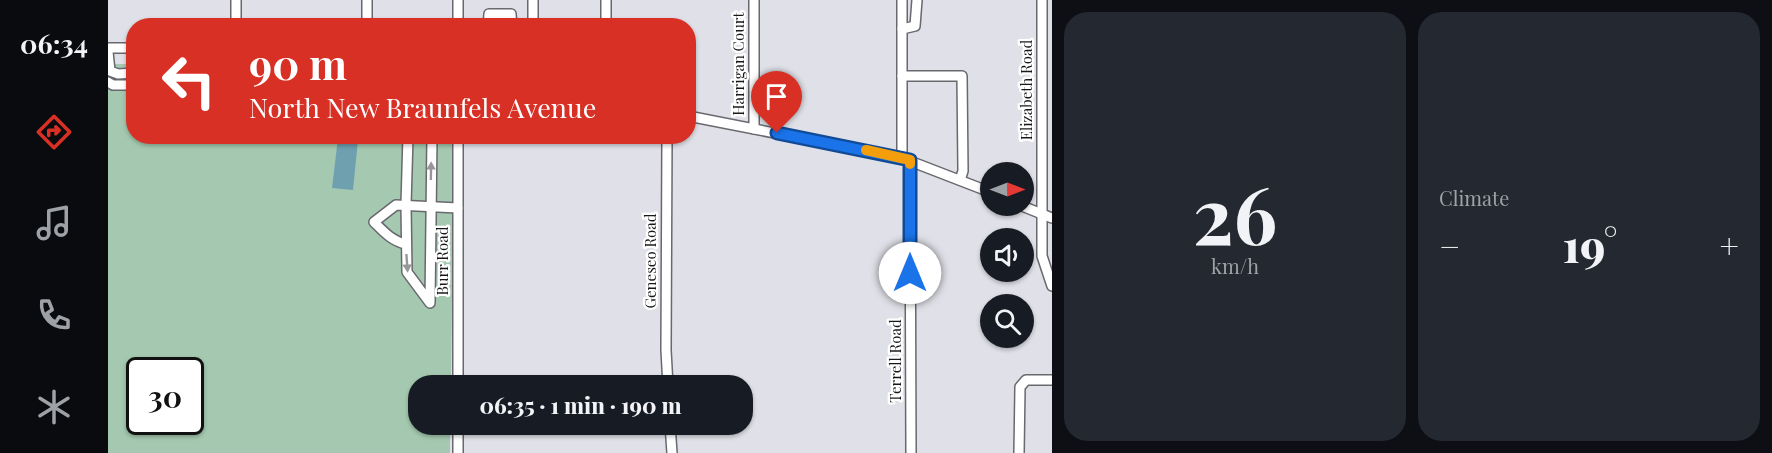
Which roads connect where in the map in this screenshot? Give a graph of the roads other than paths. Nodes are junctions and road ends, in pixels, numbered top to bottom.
1 (236, 0) edge
2 (367, 0) edge
3 (458, 0) edge
4 (533, 0) edge
5 (606, 0) edge
6 (754, 0) edge
7 (902, 0) edge
8 (917, 0) edge
9 (1042, 0) edge
10 (236, 18) edge
11 (367, 18) edge
12 (458, 18) edge
13 (489, 18) edge
14 (511, 18) edge
15 (533, 18) edge
16 (606, 18) edge
17 (902, 29) junction
18 (126, 49) edge
19 (108, 50) edge
20 (113, 72) junction
21 (126, 73) edge
22 (902, 76) junction
23 (108, 82) edge
24 (126, 84) edge
25 (696, 118) edge
26 (754, 129) junction
27 (408, 144) edge
28 (432, 144) edge
29 (458, 144) edge
30 (667, 144) edge
31 (906, 159) junction
32 (960, 180) junction
33 (980, 188) edge
34 (406, 205) junction
35 (430, 206) junction
36 (458, 208) junction
37 (1034, 211) edge
38 (1041, 214) junction
39 (1052, 218) edge
40 (406, 244) junction
41 (1052, 286) edge
42 (458, 375) edge
43 (667, 375) edge
44 (1052, 380) edge
45 (458, 435) edge
46 (671, 435) edge
47 (458, 453) edge
48 (672, 453) edge
49 (911, 453) edge
50 (1019, 453) edge

1 - 10 street
2 - 11 street
3 - 12 street
4 - 15 street
5 - 16 street
6 - 26 street, Harrigan Court
7 - 17 street, Terrell Road
8 - 17 street
9 - 38 street, Elizabeth Road
13 - 14 street
17 - 22 street, Terrell Road
18 - 19 street
19 - 20 street
20 - 21 street
20 - 23 street
22 - 31 street, Terrell Road
22 - 32 street
23 - 24 street
25 - 26 street
26 - 31 street
27 - 34 street
35 -> 28 street
29 - 36 street, Burr Road
30 - 43 street, Geneseo Road
31 - 32 street
31 - 49 street, Terrell Road
32 - 33 street
34 - 35 street
34 - 40 street
34 - 40 street
35 - 36 street
40 -> 35 street
36 - 42 street, Burr Road
37 - 38 street
38 - 39 street
38 - 41 street, Elizabeth Road
44 - 50 street
45 - 47 street
46 - 48 street

